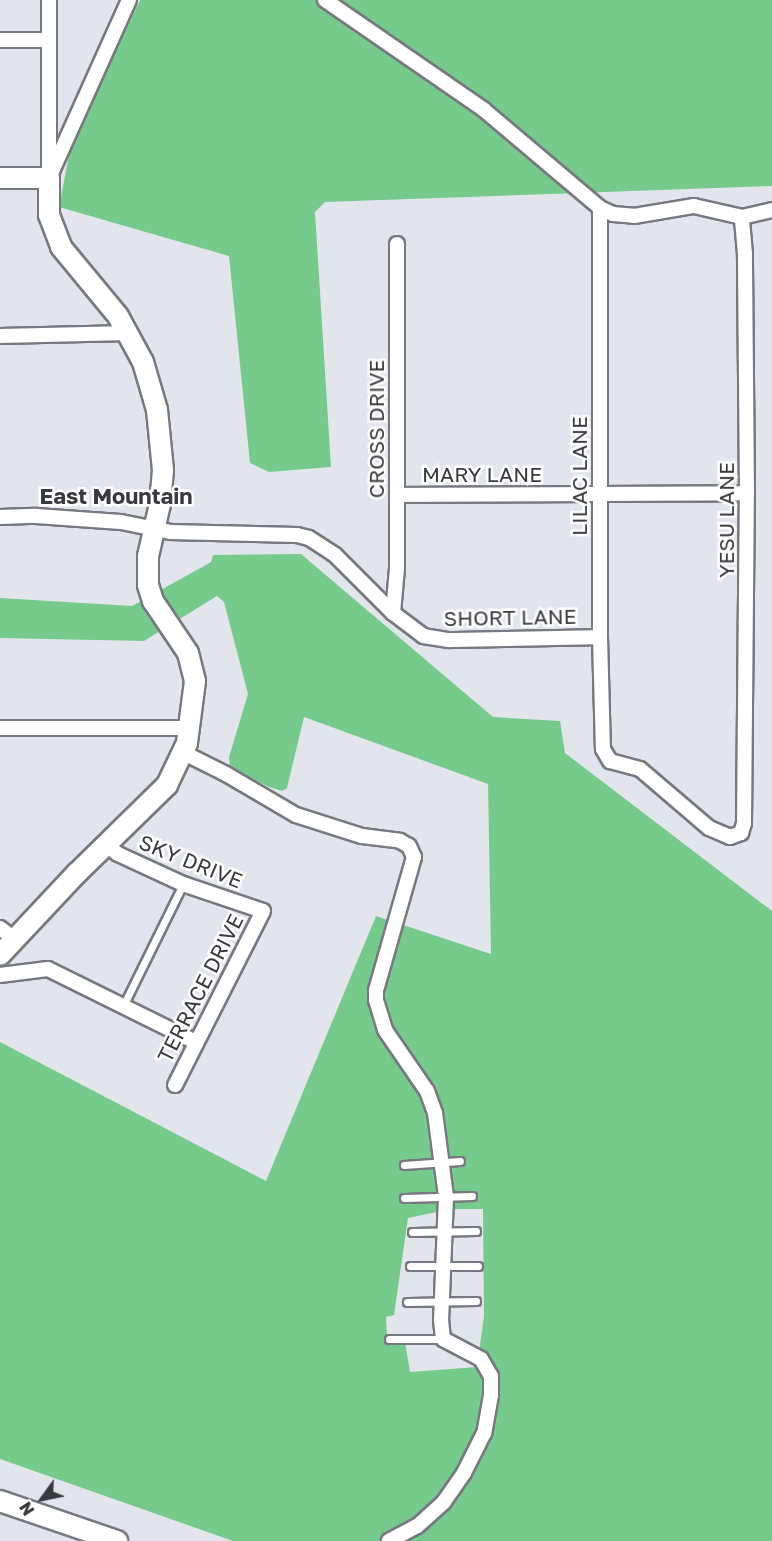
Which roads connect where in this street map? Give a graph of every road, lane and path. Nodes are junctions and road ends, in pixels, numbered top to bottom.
1 (49, 0) edge
2 (129, 0) edge
3 (325, 0) edge
4 (0, 40) edge
5 (50, 40) junction
6 (0, 178) edge
7 (49, 178) junction
8 (600, 208) junction
9 (772, 210) edge
10 (741, 217) junction
11 (397, 244) dead end
12 (129, 333) junction
13 (0, 336) edge
14 (747, 494) junction
15 (397, 495) junction
16 (600, 495) junction
17 (0, 517) edge
18 (155, 529) junction
19 (393, 613) junction
20 (600, 637) junction
21 (0, 728) edge
22 (189, 728) junction
23 (602, 744) joint
24 (184, 753) junction
25 (106, 845) junction
26 (183, 884) junction
27 (263, 911) joint
28 (7, 933) edge
29 (0, 955) edge
30 (0, 975) edge
31 (123, 1006) junction
32 (196, 1042) junction
33 (175, 1084) dead end
34 (460, 1161) dead end
35 (441, 1162) junction
36 (404, 1165) dead end
37 (472, 1196) dead end
38 (446, 1197) junction
39 (404, 1198) dead end
40 (476, 1231) dead end
41 (412, 1232) dead end
42 (446, 1232) junction
43 (410, 1266) dead end
44 (444, 1266) junction
45 (478, 1266) dead end
46 (442, 1301) junction
47 (476, 1301) dead end
48 (407, 1302) dead end
49 (389, 1339) dead end
50 (443, 1339) junction
51 (0, 1501) edge
52 (117, 1541) edge
53 (389, 1541) edge

1 - 5 street
2 - 7 street
3 - 8 street
4 - 5 street
5 - 7 street
6 - 7 street
7 - 12 street
8 - 10 street
8 - 16 street, LILAC LANE
9 - 10 street
10 - 14 street, YESU LANE
11 - 15 street, CROSS DRIVE
12 - 13 street
12 - 18 street
14 - 16 street, MARY LANE
14 - 23 street, YESU LANE
15 - 16 street, MARY LANE
15 - 19 street, CROSS DRIVE
16 - 20 street, LILAC LANE
17 - 18 street, SHORT LANE
18 - 19 street, SHORT LANE
18 - 22 street
19 - 20 street, SHORT LANE
20 - 23 street, LILAC LANE
21 - 22 street
22 - 24 street
24 - 25 street
24 - 35 street
25 - 26 street, SKY DRIVE
25 - 28 street
26 - 27 street, SKY DRIVE
26 - 31 lane
27 - 32 street, TERRACE DRIVE
28 - 29 street
30 - 31 street
31 - 32 street
32 - 33 street, TERRACE DRIVE
34 - 35 lane
35 - 36 lane
35 - 38 street
37 - 38 lane
38 - 39 lane
38 - 42 street
40 - 42 lane
41 - 42 lane
42 - 44 street
43 - 44 lane
44 - 45 lane
44 - 46 street
46 - 47 lane
46 - 48 lane
46 - 50 street
49 - 50 lane
50 - 53 street
51 - 52 street

